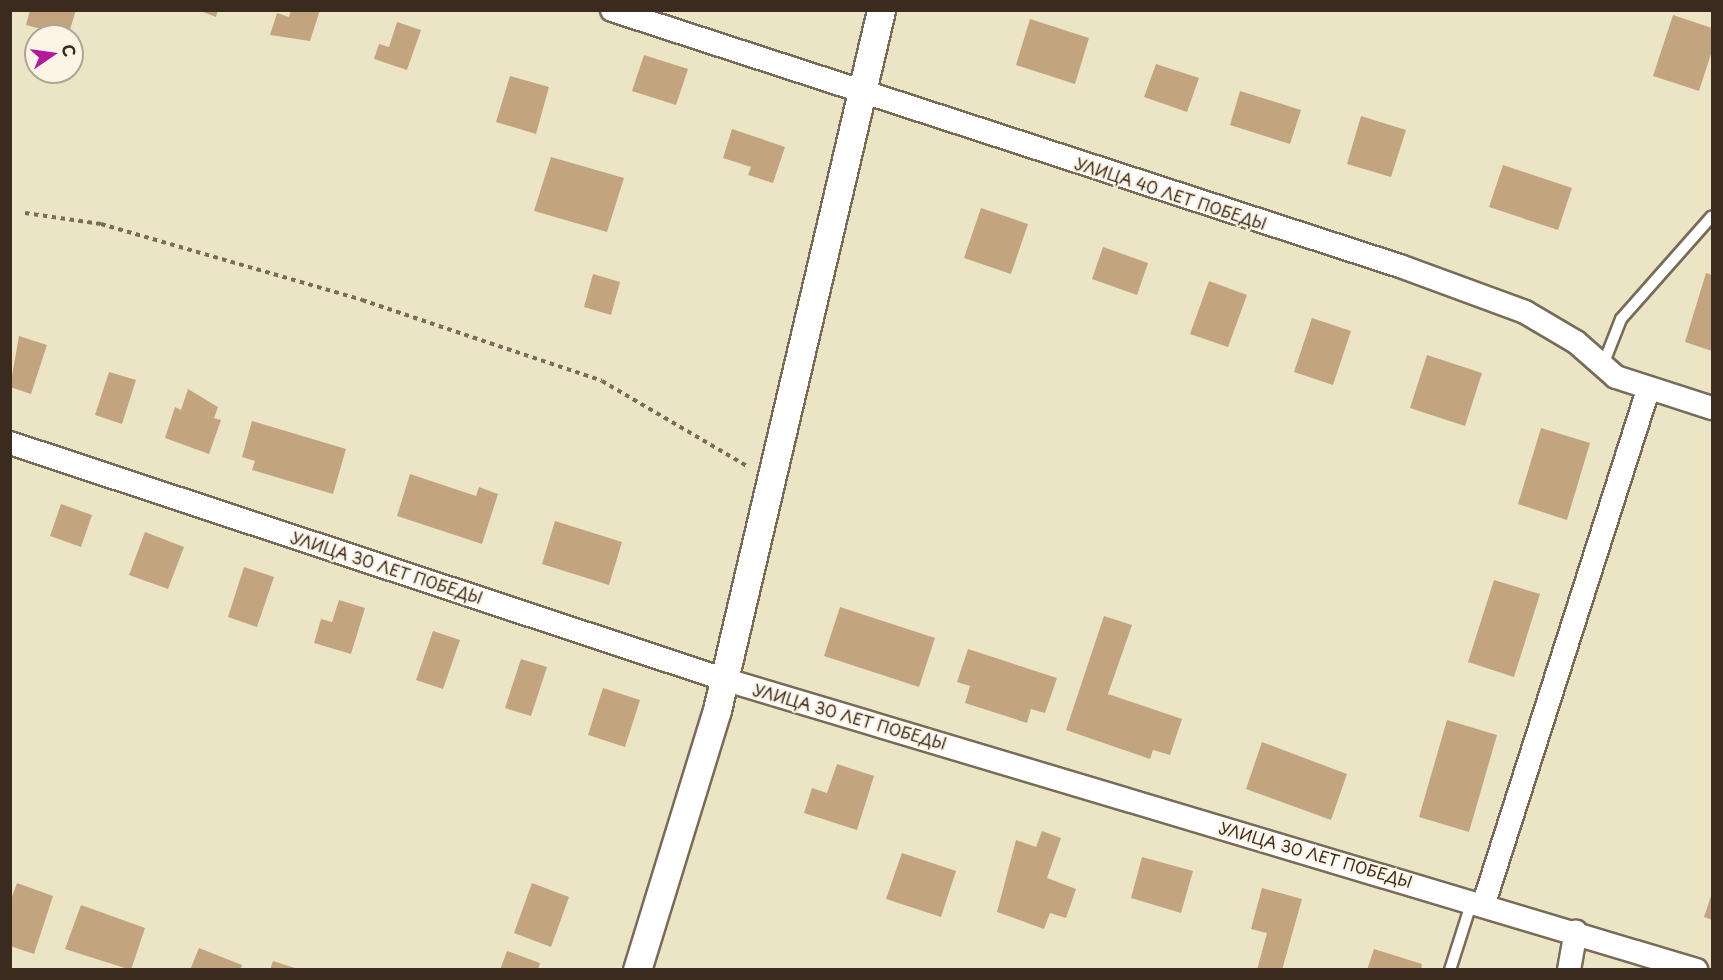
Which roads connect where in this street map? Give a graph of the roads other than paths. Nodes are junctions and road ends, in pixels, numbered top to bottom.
1 (612, 10) edge
2 (881, 10) edge
3 (863, 94) junction
4 (1713, 216) edge
5 (1603, 365) junction
6 (1648, 390) junction
7 (1713, 408) edge
8 (10, 443) edge
9 (723, 679) junction
10 (1478, 901) junction
11 (1576, 932) junction
12 (637, 969) edge
13 (1450, 969) edge
14 (1569, 969) edge
15 (1696, 969) edge

1 - 3 street, УЛИЦА 40 ЛЕТ ПОБЕДЫ
2 - 3 street
3 - 5 street, УЛИЦА 40 ЛЕТ ПОБЕДЫ
3 - 9 street
4 - 5 lane
5 - 6 street, УЛИЦА 40 ЛЕТ ПОБЕДЫ
6 - 7 street, УЛИЦА 40 ЛЕТ ПОБЕДЫ
6 - 10 street
8 - 9 street, УЛИЦА 30 ЛЕТ ПОБЕДЫ
9 - 10 street, УЛИЦА 30 ЛЕТ ПОБЕДЫ
9 - 12 street
10 - 11 street, УЛИЦА 30 ЛЕТ ПОБЕДЫ
10 - 13 lane
11 - 14 street
11 - 15 street, УЛИЦА 30 ЛЕТ ПОБЕДЫ

